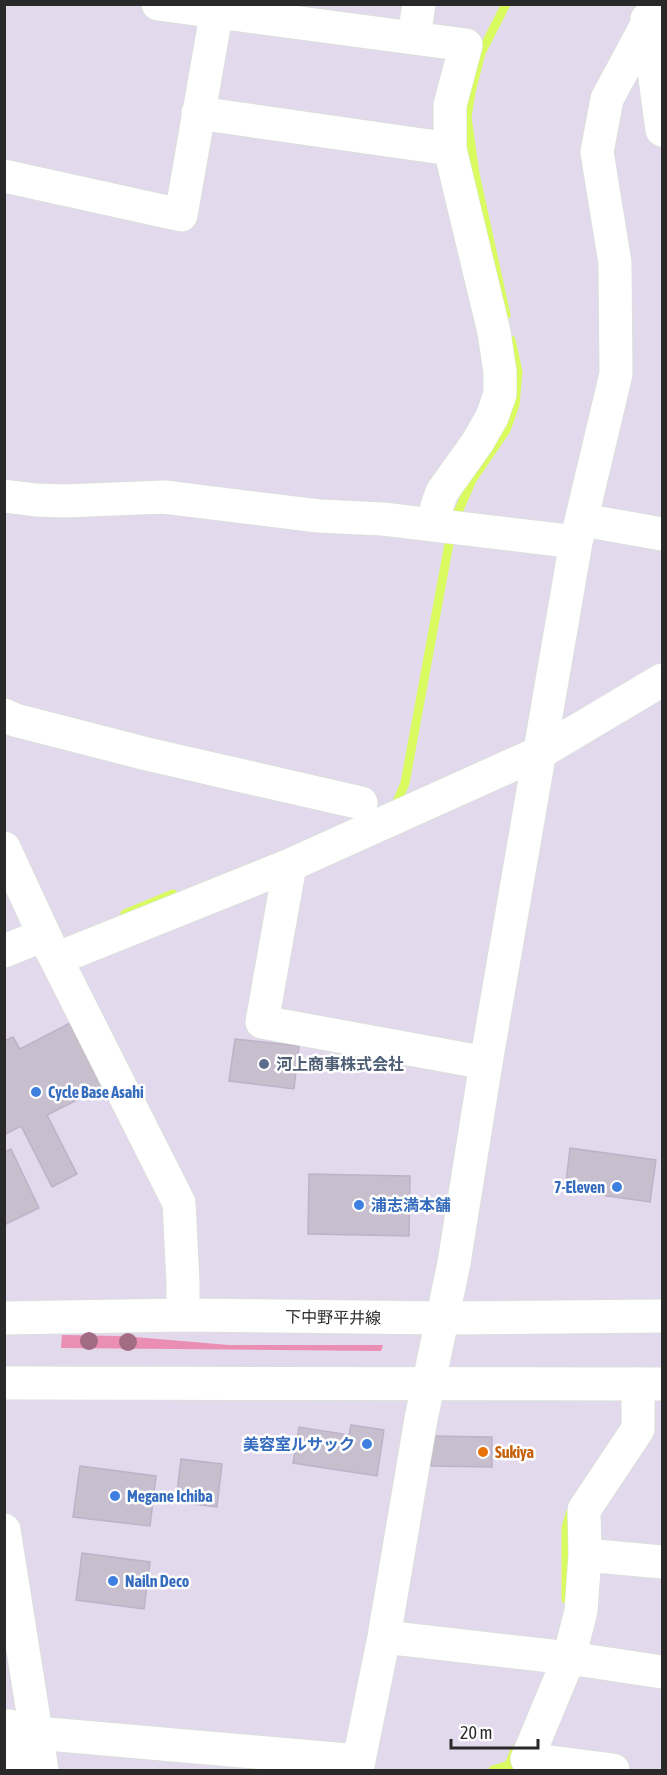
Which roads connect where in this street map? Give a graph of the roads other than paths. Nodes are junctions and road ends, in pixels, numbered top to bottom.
1 (158, 4) edge
2 (419, 4) edge
3 (217, 8) edge
4 (650, 11) edge
5 (414, 37) junction
6 (198, 113) junction
7 (663, 130) edge
8 (450, 149) junction
9 (4, 176) edge
10 (4, 496) edge
11 (443, 520) junction
12 (579, 531) junction
13 (663, 534) edge
14 (663, 680) edge
15 (4, 715) edge
16 (542, 739) junction
17 (361, 803) dead end
18 (4, 848) edge
19 (290, 865) junction
20 (50, 947) junction
21 (4, 951) edge
22 (486, 1063) junction
23 (183, 1316) junction
24 (663, 1316) edge
25 (4, 1318) edge
26 (443, 1318) junction
27 (4, 1383) edge
28 (650, 1384) edge
29 (428, 1385) junction
30 (4, 1530) edge
31 (585, 1555) junction
32 (663, 1562) edge
33 (384, 1637) junction
34 (569, 1658) junction
35 (663, 1672) edge
36 (15, 1728) edge
37 (358, 1766) edge
38 (11, 1770) edge
39 (42, 1770) edge
40 (613, 1770) edge

1 - 3 street
2 - 5 street
3 - 5 street
3 - 6 street
4 - 7 street
4 - 12 street
5 - 8 street
6 - 8 street
6 - 9 street
8 - 11 street
10 - 11 street
11 - 12 street
12 - 13 street
12 - 16 street
14 - 16 street
15 - 17 street
16 - 19 street
16 - 22 street
18 - 20 street
19 - 20 street
19 - 22 street
20 - 21 street
20 - 23 street
22 - 26 street
23 - 25 street, 下中野平井線
23 - 26 street, 下中野平井線
24 - 26 street, 下中野平井線
26 - 29 street
27 - 29 street
28 - 29 street
28 - 31 street
29 - 33 street
30 - 36 street
31 - 32 street
31 - 34 street
33 - 34 street
33 - 37 street
34 - 35 street
34 - 40 street
36 - 37 street
36 - 38 street
36 - 39 street

